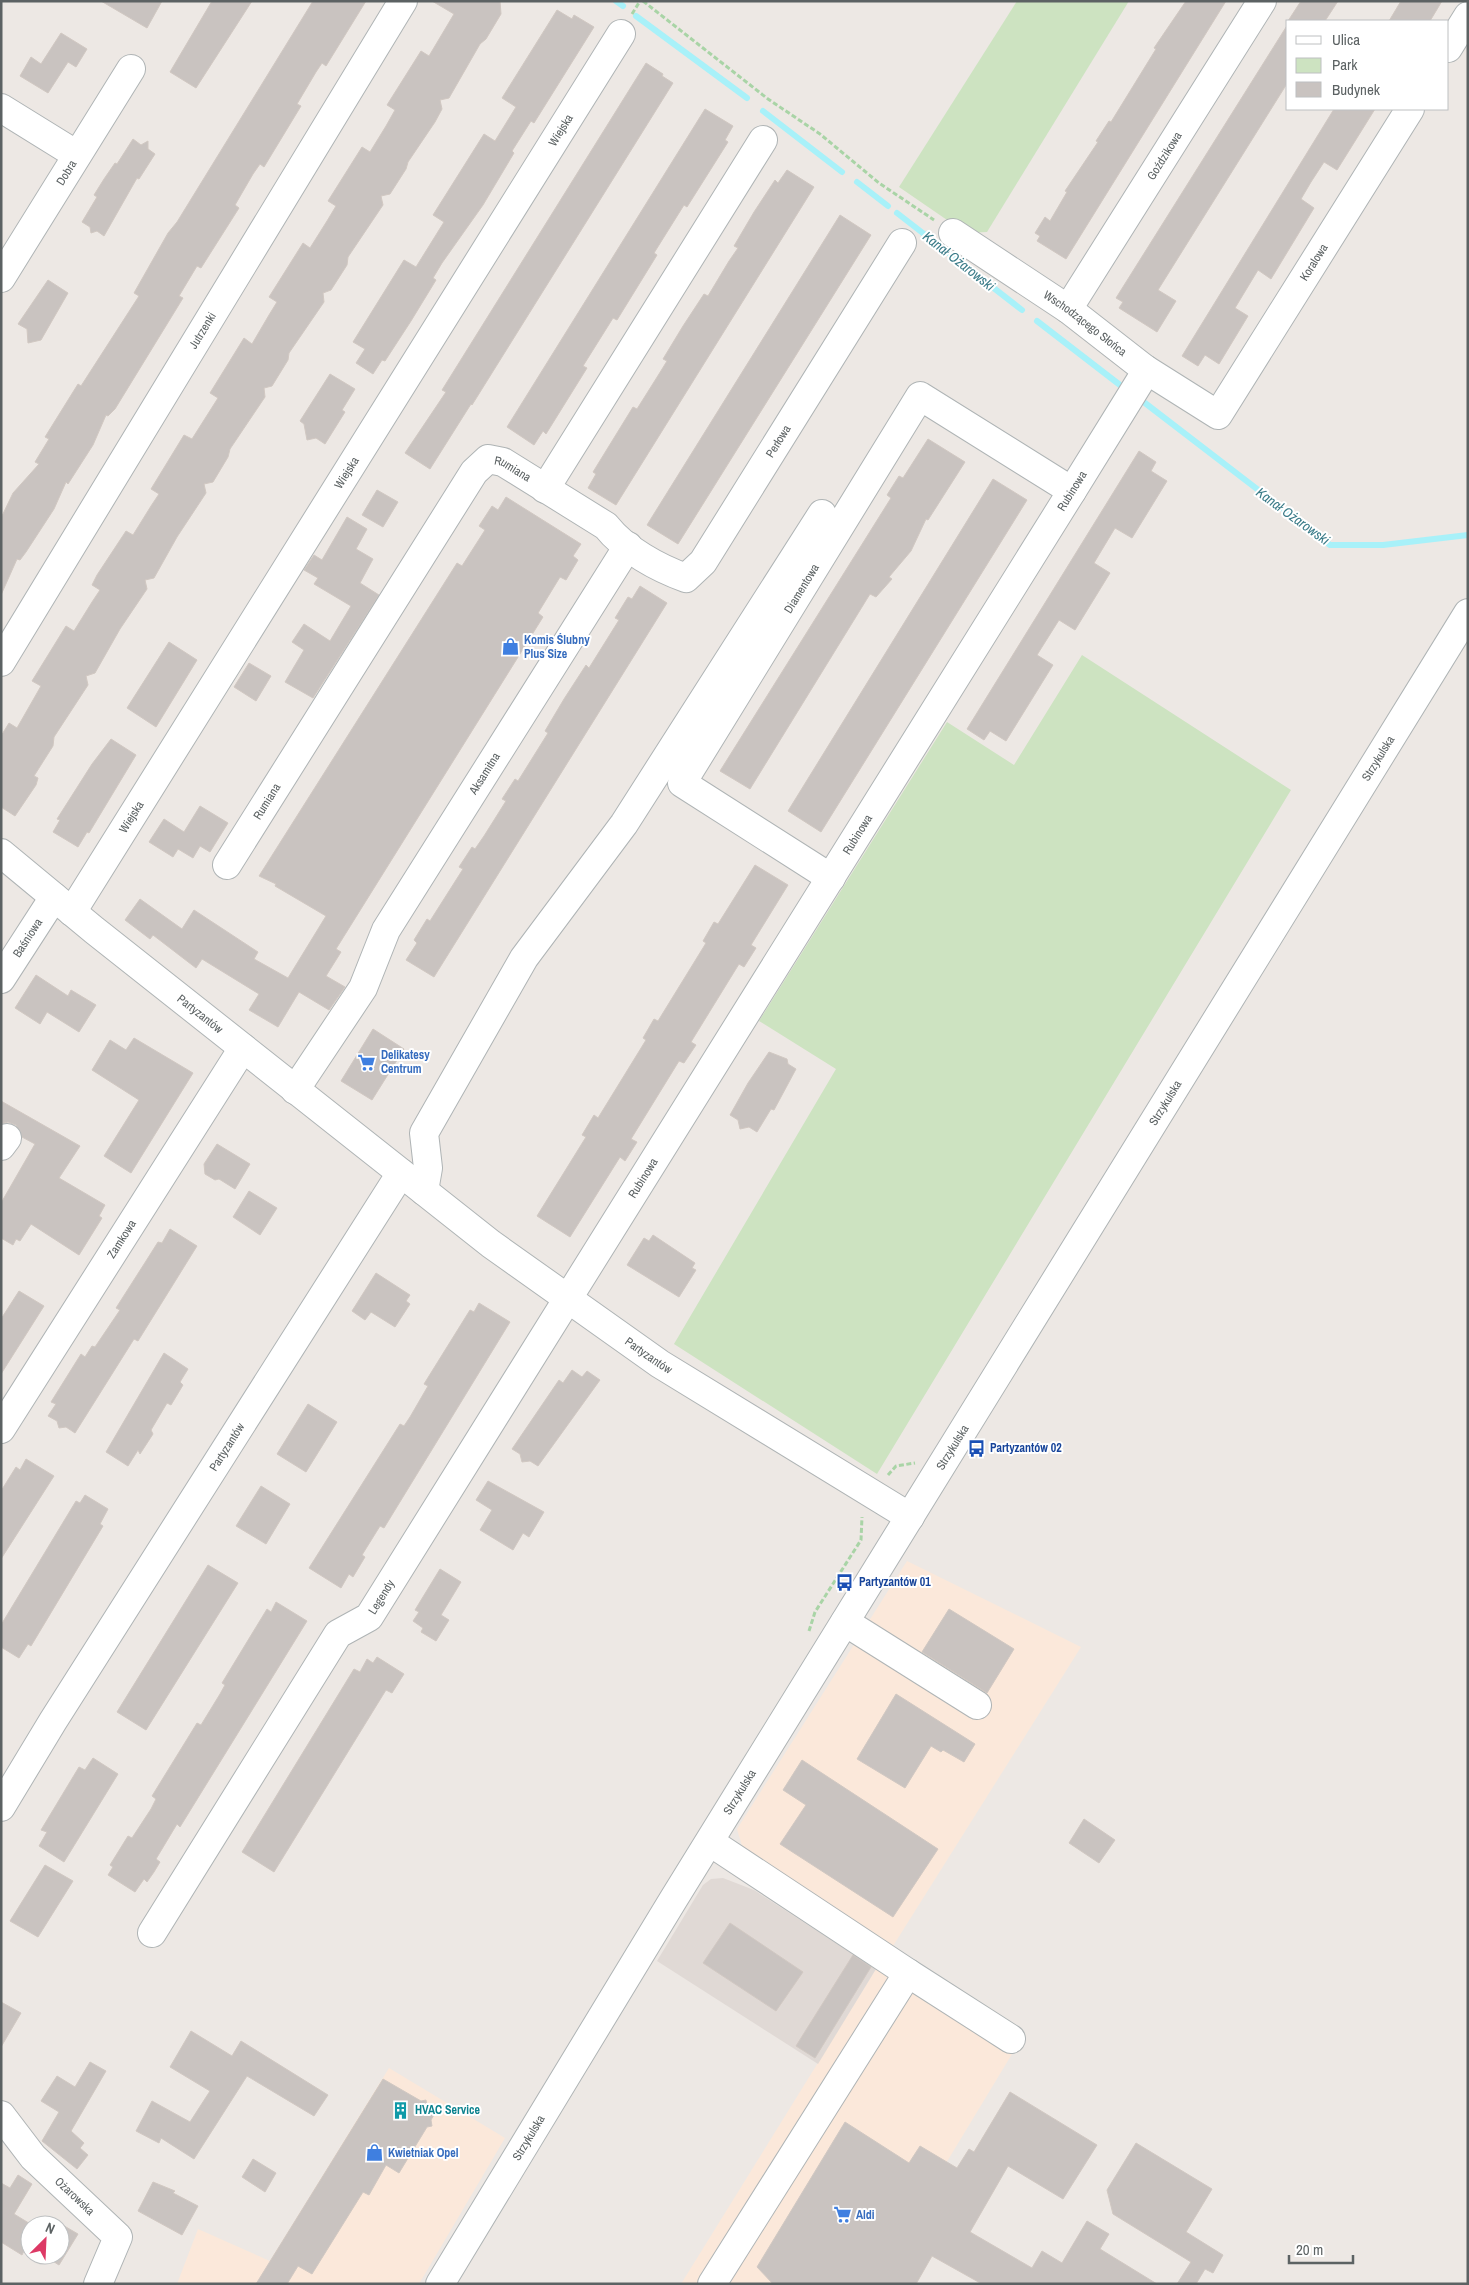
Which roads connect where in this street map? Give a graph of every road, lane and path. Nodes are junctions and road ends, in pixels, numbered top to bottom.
1 (403, 1) edge
2 (643, 1) edge
3 (1262, 1) edge
4 (1468, 16) edge
5 (620, 34) dead end
6 (1449, 46) edge
7 (131, 69) dead end
8 (1, 108) edge
9 (1409, 110) edge
10 (763, 140) dead end
11 (77, 155) junction
12 (952, 233) joint
13 (902, 243) dead end
14 (1, 278) edge
15 (1068, 309) junction
16 (1145, 369) junction
17 (1218, 415) joint
18 (545, 488) junction
19 (1072, 491) junction
20 (822, 514) dead end
21 (628, 546) junction
22 (1468, 613) edge
23 (1, 662) edge
24 (1, 853) edge
25 (227, 865) dead end
26 (831, 878) junction
27 (63, 904) junction
28 (1, 979) edge
29 (243, 1048) junction
30 (296, 1090) junction
31 (401, 1173) junction
32 (424, 1191) junction
33 (567, 1299) junction
34 (1, 1429) edge
35 (921, 1462) dead end
36 (885, 1479) dead end
37 (865, 1512) dead end
38 (910, 1517) junction
39 (846, 1622) junction
40 (809, 1632) dead end
41 (977, 1705) dead end
42 (1, 1807) edge
43 (710, 1842) junction
44 (152, 1933) dead end
45 (908, 1973) junction
46 (1011, 2039) dead end
47 (1, 2115) edge
48 (98, 2284) edge
49 (440, 2284) edge
50 (712, 2284) edge

1 - 23 street, Jutrzenki
2 - 12 path
3 - 15 street, Goździkowa
4 - 6 street
5 - 27 street, Wiejska
7 - 11 street, Dobra
8 - 11 street
9 - 17 street, Koralowa
10 - 18 street
11 - 14 street, Dobra
12 - 15 street, Wschodzącego Słońca
13 - 21 street, Perłowa
15 - 16 street, Wschodzącego Słońca
16 - 17 street, Wschodzącego Słońca
16 - 19 street, Rubinowa
18 - 21 street
18 - 25 street, Rumiana
19 - 26 street, Rubinowa
19 - 26 street, Diamentowa
20 - 32 street
21 - 30 street, Aksamitna
22 - 38 street, Strzykulska
24 - 27 street, Partyzantów
26 - 33 street, Rubinowa
27 - 28 street, Baśniowa
27 - 29 street, Partyzantów
29 - 30 street, Partyzantów
29 - 34 street, Zamkowa
30 - 31 street, Partyzantów
31 - 32 street, Partyzantów
31 - 42 street, Partyzantów
32 - 33 street, Partyzantów
33 - 38 street, Partyzantów
33 - 44 street, Legendy
35 - 36 path
37 - 40 path
38 - 39 street, Strzykulska
39 - 41 street
39 - 43 street, Strzykulska
43 - 45 street
43 - 49 street, Strzykulska
45 - 46 street
45 - 50 street
47 - 48 street, Ożarowska

